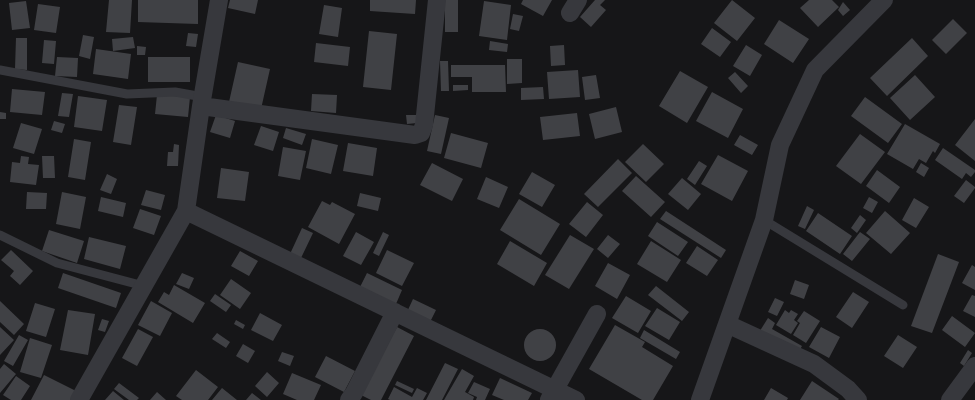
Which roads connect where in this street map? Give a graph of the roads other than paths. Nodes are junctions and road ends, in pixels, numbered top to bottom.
1 (219, 0) edge
2 (437, 0) edge
3 (884, 0) edge
4 (0, 70) edge
5 (202, 101) junction
6 (186, 211) junction
7 (764, 220) junction
8 (0, 235) edge
9 (144, 286) junction
10 (903, 305) dead end
11 (395, 312) junction
12 (597, 314) dead end
13 (727, 324) junction
14 (975, 366) edge
15 (552, 395) edge
16 (80, 400) edge
17 (349, 400) edge
18 (576, 400) edge
19 (700, 400) edge
20 (858, 400) edge
21 (950, 400) edge

1 - 5 street
2 - 5 street
3 - 7 street
4 - 5 lane
5 - 6 street
6 - 9 street
6 - 11 street
7 - 10 lane
7 - 13 street
8 - 9 lane
9 - 16 street
11 - 15 street
11 - 17 street
12 - 15 street
13 - 19 street
13 - 20 street
14 - 21 street
15 - 18 street

